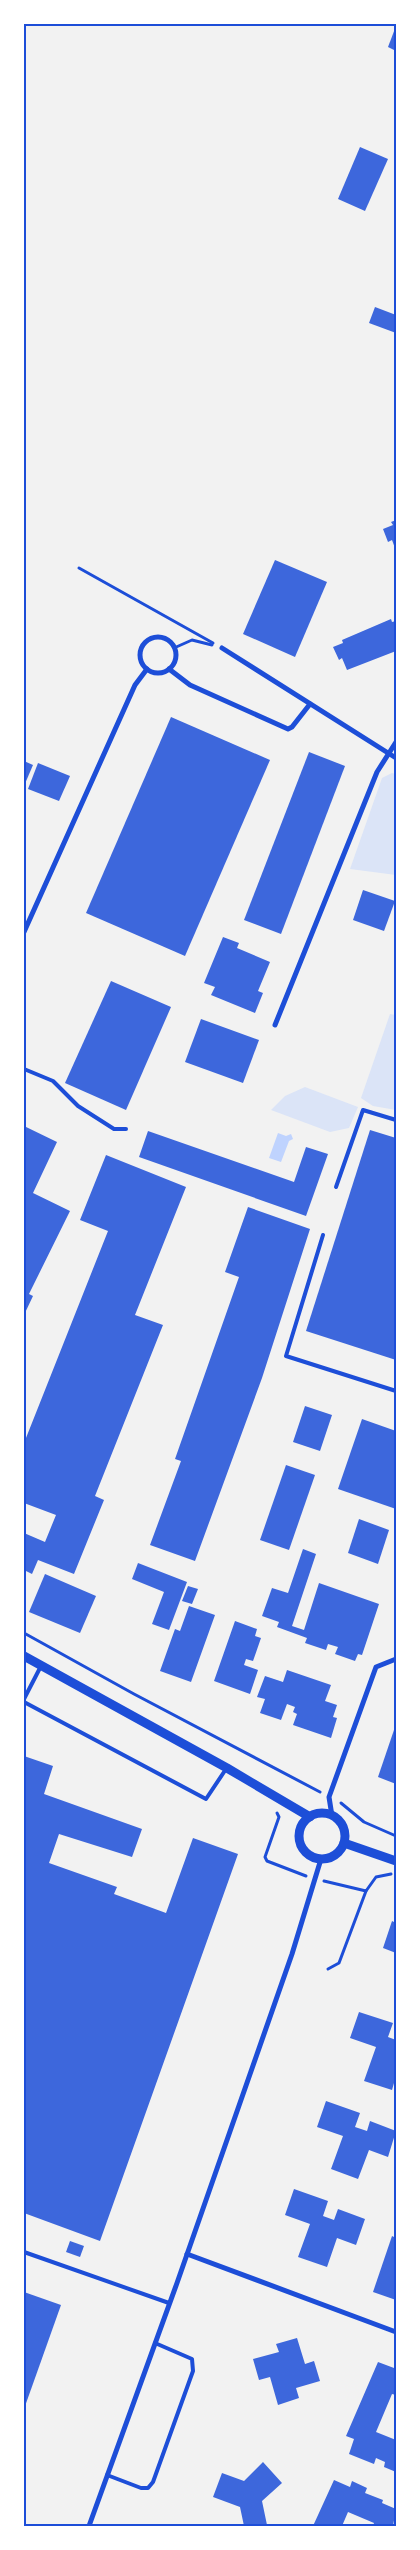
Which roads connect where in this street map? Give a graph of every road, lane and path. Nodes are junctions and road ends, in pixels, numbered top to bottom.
1 (79, 568) dead end
2 (174, 648) junction
3 (222, 648) junction
4 (147, 669) junction
5 (169, 669) junction
6 (310, 704) junction
7 (396, 742) edge
8 (388, 754) junction
9 (396, 758) edge
10 (24, 932) edge
11 (275, 1026) dead end
12 (24, 1069) edge
13 (396, 1120) edge
14 (126, 1129) dead end
15 (336, 1187) dead end
16 (323, 1235) dead end
17 (396, 1391) edge
18 (24, 1632) edge
19 (24, 1656) edge
20 (396, 1659) edge
21 (42, 1666) junction
22 (24, 1701) edge
23 (227, 1768) junction
24 (329, 1797) junction
25 (332, 1816) junction
26 (310, 1817) junction
27 (396, 1836) edge
28 (344, 1843) junction
29 (322, 1859) junction
30 (396, 1862) edge
31 (366, 1891) dead end
32 (328, 1969) dead end
33 (24, 2252) edge
34 (187, 2254) junction
35 (170, 2303) junction
36 (396, 2332) edge
37 (155, 2343) junction
38 (107, 2475) junction
39 (89, 2526) edge

1 - 3 path
2 - 3 path
2 - 4 street
2 - 5 street
3 - 6 street
4 - 5 street
4 - 10 street
5 - 6 street
6 - 8 street
7 - 8 street
8 - 9 street
8 - 11 street
12 - 14 lane
13 - 15 lane
16 - 17 lane
18 - 24 path
19 - 21 street
20 - 24 street
21 - 22 lane
21 - 23 street
22 - 23 lane
23 - 26 street
24 - 25 street
24 - 27 path
25 - 26 street
25 - 28 street
26 - 29 street
28 - 29 street
28 - 30 street
29 - 34 street
31 - 32 path
33 - 35 lane
34 - 35 street
34 - 36 street
35 - 37 street
37 - 38 street
37 - 38 lane
38 - 39 street

